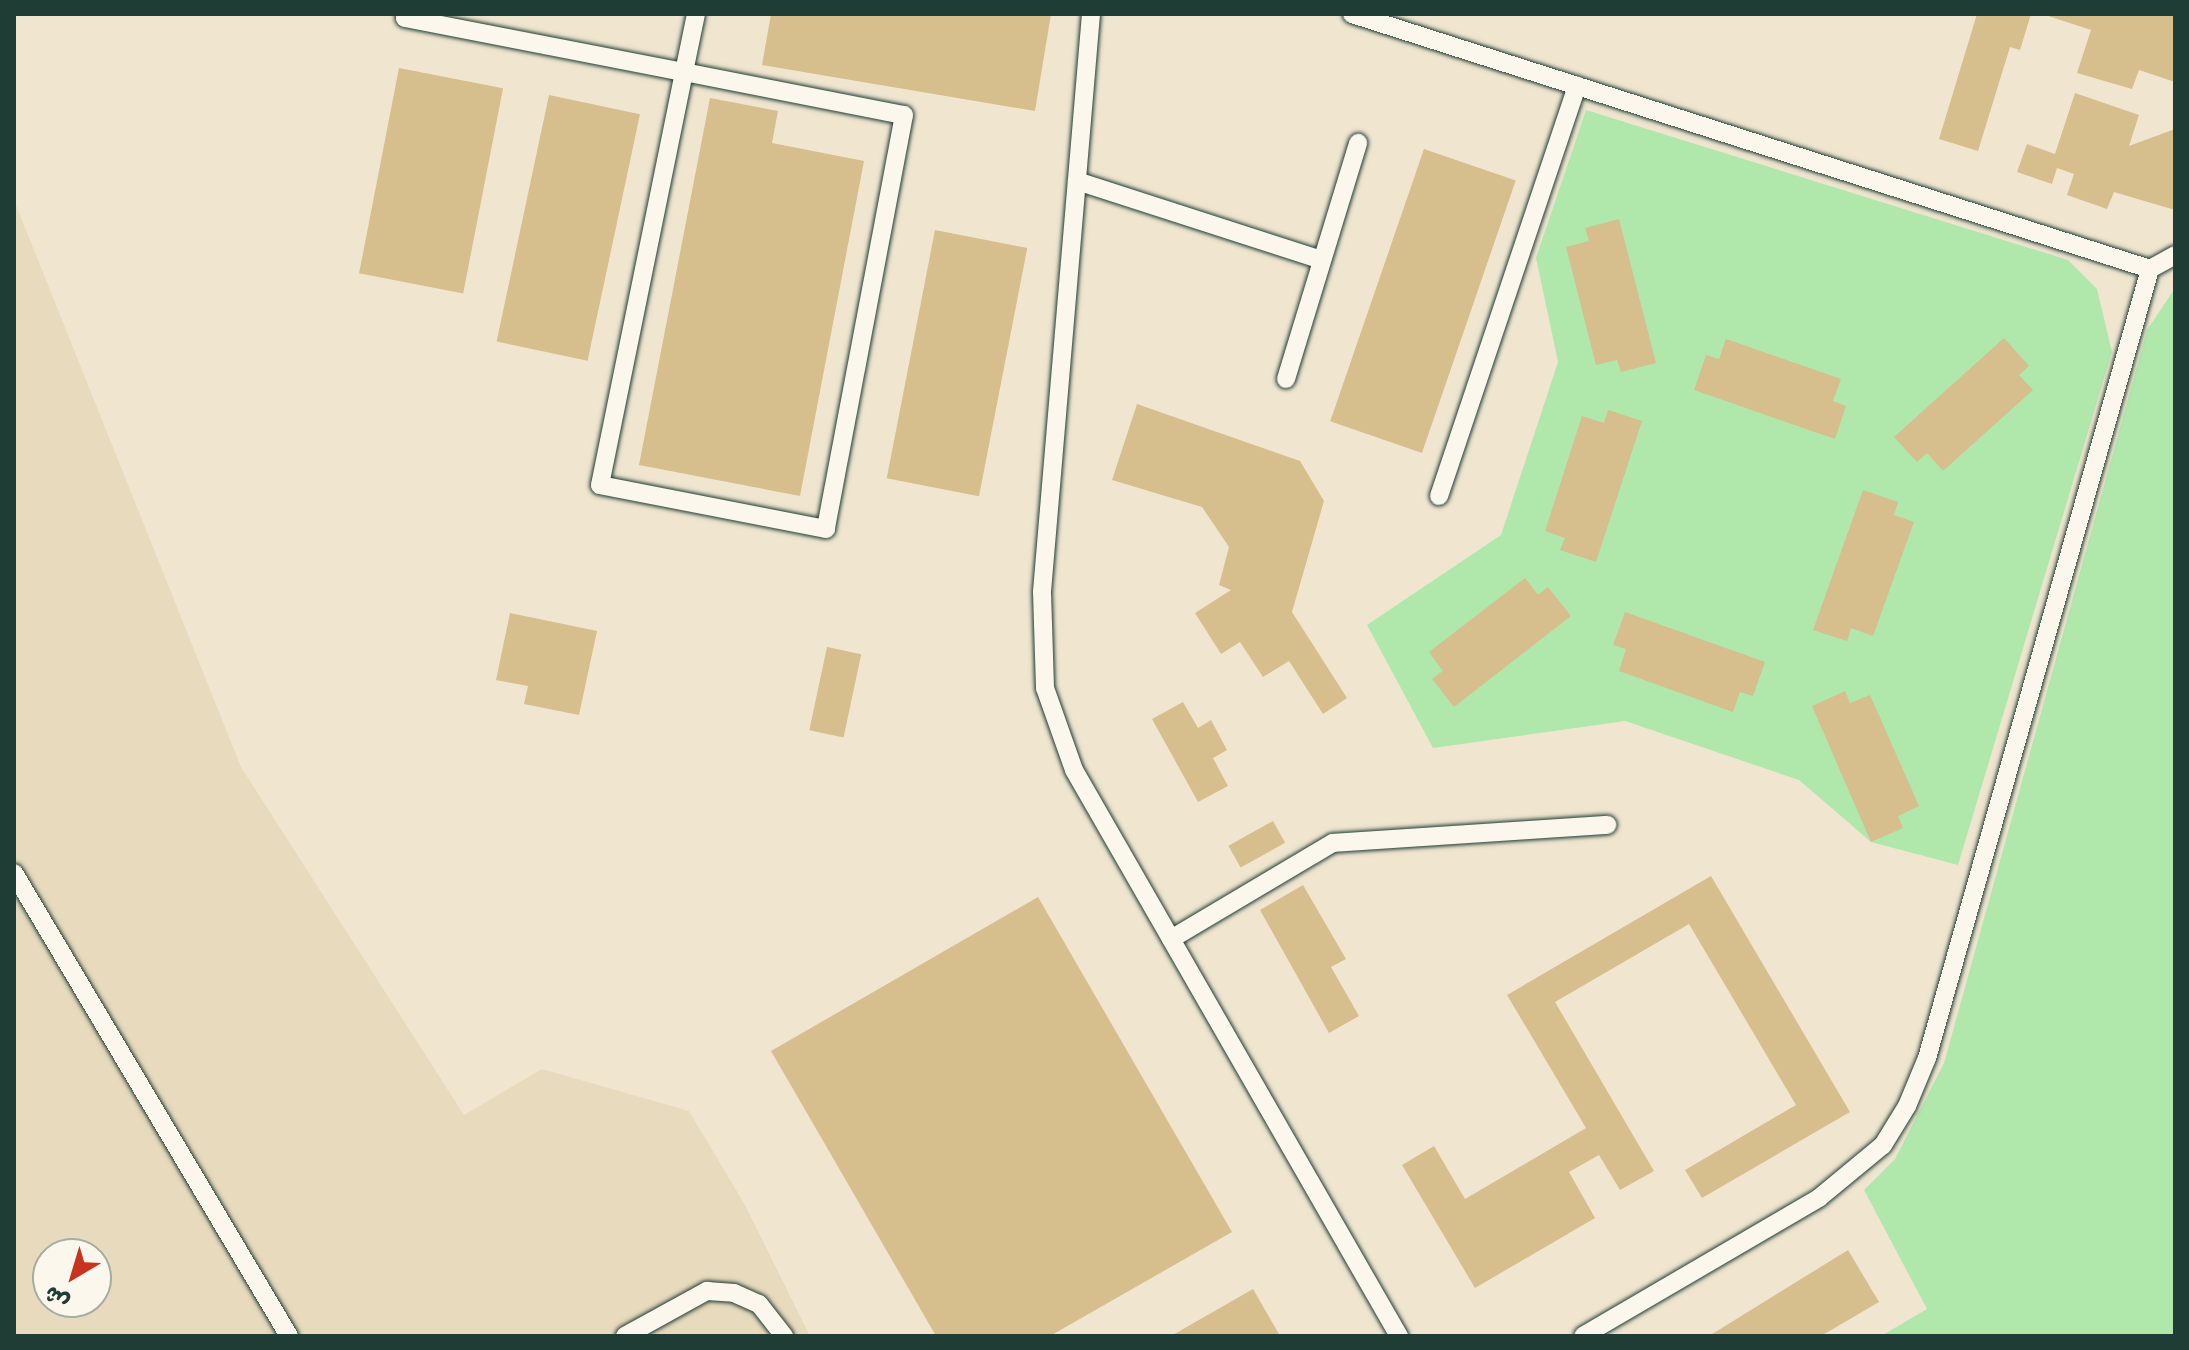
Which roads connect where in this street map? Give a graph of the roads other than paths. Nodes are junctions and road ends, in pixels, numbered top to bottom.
1 (405, 14) edge
2 (696, 14) edge
3 (1091, 14) edge
4 (1352, 14) edge
5 (684, 72) junction
6 (1577, 86) junction
7 (1358, 143) dead end
8 (1077, 181) junction
9 (2175, 255) edge
10 (1322, 260) junction
11 (2150, 269) junction
12 (1286, 379) dead end
13 (1439, 496) dead end
14 (1607, 825) dead end
15 (14, 873) edge
16 (1171, 939) junction
17 (289, 1336) edge
18 (625, 1336) edge
19 (784, 1336) edge
20 (1399, 1336) edge
21 (1583, 1336) edge

1 - 5 lane
2 - 5 lane
3 - 8 lane
4 - 6 lane
5 - 5 lane
6 - 11 lane
6 - 13 lane
7 - 10 lane
8 - 10 lane
8 - 16 lane
9 - 11 lane
10 - 12 lane
11 - 21 lane
14 - 16 lane
15 - 17 lane
16 - 20 lane
18 - 19 lane

